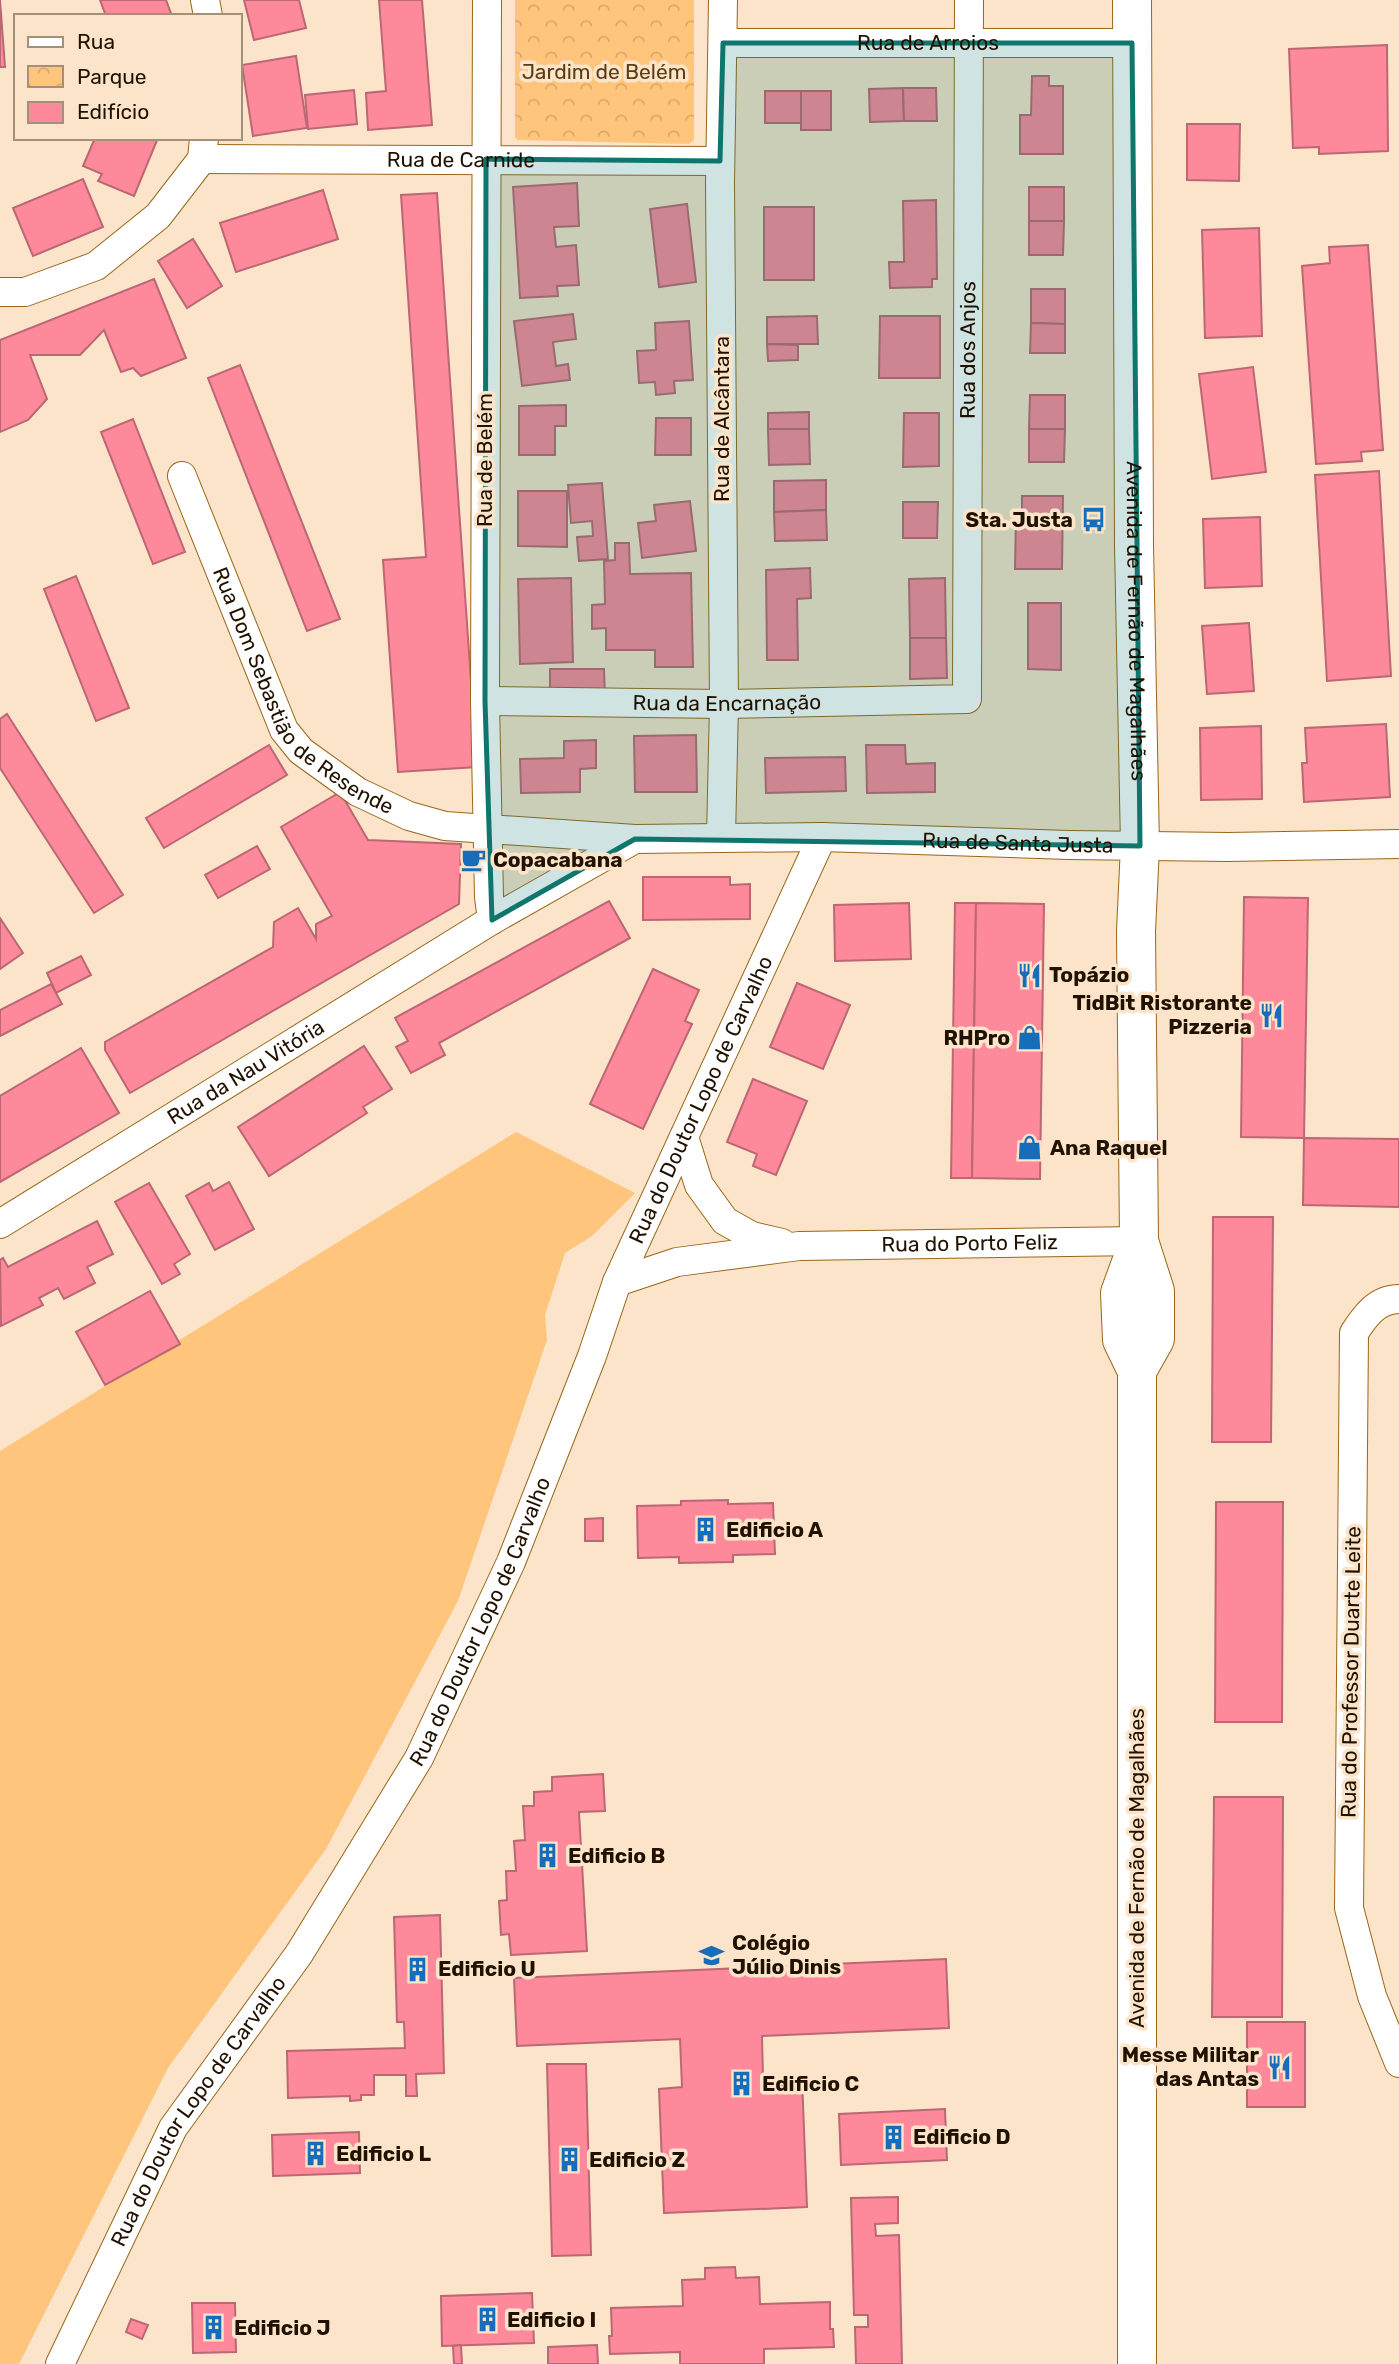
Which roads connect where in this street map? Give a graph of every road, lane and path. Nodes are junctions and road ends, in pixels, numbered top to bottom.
1 (487, 0) edge
2 (723, 0) edge
3 (969, 0) edge
4 (1132, 0) edge
5 (723, 43) junction
6 (1132, 43) junction
7 (969, 45) junction
8 (203, 149) edge
9 (486, 159) junction
10 (720, 161) junction
11 (0, 292) edge
12 (182, 476) dead end
13 (967, 699) joint
14 (485, 701) junction
15 (724, 704) junction
16 (486, 829) junction
17 (822, 837) junction
18 (721, 838) junction
19 (635, 839) junction
20 (1399, 844) edge
21 (1140, 846) junction
22 (492, 920) junction
23 (684, 1137) junction
24 (0, 1224) edge
25 (1139, 1241) junction
26 (799, 1246) junction
27 (617, 1282) junction
28 (1399, 1299) edge
29 (1399, 2063) edge
30 (60, 2364) edge
31 (1137, 2364) edge

1 - 9 street, Rua de Belém
2 - 5 street, Rua de Alcântara
3 - 7 street, Rua dos Anjos
4 - 6 main road, Avenida de Fernão de Magalhães
5 - 7 street, Rua de Arroios
5 - 10 street, Rua de Alcântara
6 - 7 street, Rua de Arroios
6 - 21 main road, Avenida de Fernão de Magalhães
7 - 13 street, Rua dos Anjos
8 - 9 street, Rua de Carnide
8 - 11 street
9 - 10 street, Rua de Carnide
9 - 14 street, Rua de Belém
10 - 15 street, Rua de Alcântara
12 - 16 street, Rua Dom Sebastião de Resende
13 - 15 street, Rua da Encarnação
14 - 15 street, Rua da Encarnação
14 - 16 street, Rua de Belém
15 - 18 street, Rua de Alcântara
16 - 19 street, Rua de Santa Justa
16 - 22 street, Rua de Belém
17 - 18 street, Rua de Santa Justa
17 - 21 street, Rua de Santa Justa
17 - 23 street, Rua do Doutor Lopo de Carvalho
18 - 19 street, Rua de Santa Justa
19 - 22 street, Rua de Santa Justa
20 - 21 street, Rua de Santa Justa
21 - 25 main road, Avenida de Fernão de Magalhães
22 - 24 street, Rua da Nau Vitória
23 - 26 street, Rua do Porto Feliz
23 - 27 street, Rua do Doutor Lopo de Carvalho
25 - 26 street, Rua do Porto Feliz
25 - 31 main road, Avenida de Fernão de Magalhães
26 - 27 street, Rua do Porto Feliz
27 - 30 street, Rua do Doutor Lopo de Carvalho
28 - 29 street, Rua do Professor Duarte Leite

